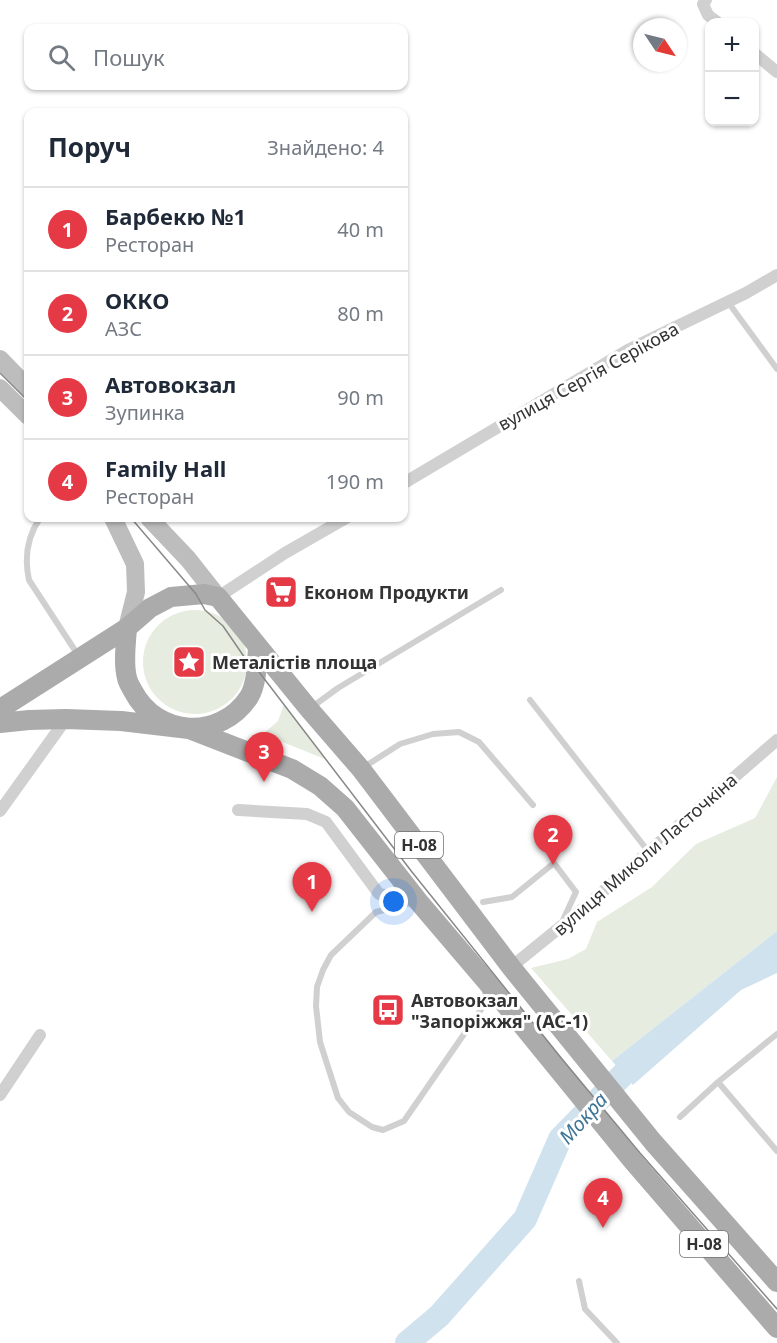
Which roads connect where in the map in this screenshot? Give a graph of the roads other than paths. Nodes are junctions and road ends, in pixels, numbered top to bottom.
1 (706, 0) edge
2 (712, 18) edge
3 (759, 57) edge
4 (777, 72) edge
5 (777, 275) edge
6 (727, 302) junction
7 (0, 359) edge
8 (777, 369) edge
9 (24, 384) edge
10 (0, 388) edge
11 (24, 412) edge
12 (408, 481) edge
13 (38, 522) edge
14 (115, 522) edge
15 (152, 522) edge
16 (339, 522) edge
17 (501, 590) dead end
18 (218, 597) junction
19 (127, 628) junction
20 (258, 647) junction
21 (80, 658) junction
22 (530, 700) dead end
23 (0, 709) edge
24 (309, 709) junction
25 (66, 719) junction
26 (0, 723) edge
27 (189, 729) junction
28 (777, 740) edge
29 (361, 768) junction
30 (533, 805) dead end
31 (238, 810) dead end
32 (0, 811) edge
33 (649, 851) junction
34 (418, 901) junction
35 (483, 902) dead end
36 (557, 930) junction
37 (511, 967) junction
38 (487, 982) junction
39 (777, 1034) edge
40 (40, 1035) dead end
41 (718, 1082) junction
42 (0, 1095) edge
43 (680, 1117) dead end
44 (777, 1151) edge
45 (579, 1281) dead end
46 (777, 1281) edge
47 (777, 1328) edge
48 (617, 1343) edge

1 - 2 street
3 - 4 street
5 - 6 street, вулиця Сергія Серікова
6 - 8 lane
6 - 12 street, вулиця Сергія Серікова
7 - 9 main road
10 - 11 main road
13 - 21 lane
14 - 19 main road
15 - 18 main road
16 - 18 street
17 - 24 lane
18 - 19 main road
18 - 20 main road, Н-08
19 - 21 main road
19 - 27 main road
20 - 24 main road, Н-08
20 - 27 main road
21 - 23 main road
22 - 33 lane
24 - 29 main road, Н-08
25 - 26 main road, Н-08
25 - 27 main road, Н-08
25 - 32 street
27 - 34 main road, Н-08
28 - 33 street, вулиця Миколи Ласточкіна
29 - 30 lane
29 - 37 main road, Н-08
31 - 34 street
33 - 36 street, вулиця Миколи Ласточкіна
34 - 38 main road, Н-08
34 - 38 lane
35 - 36 lane
36 - 37 street, вулиця Миколи Ласточкіна
37 - 46 main road, Н-08
38 - 47 main road, Н-08
39 - 41 lane
40 - 42 street
41 - 43 lane
41 - 44 lane
45 - 48 lane

